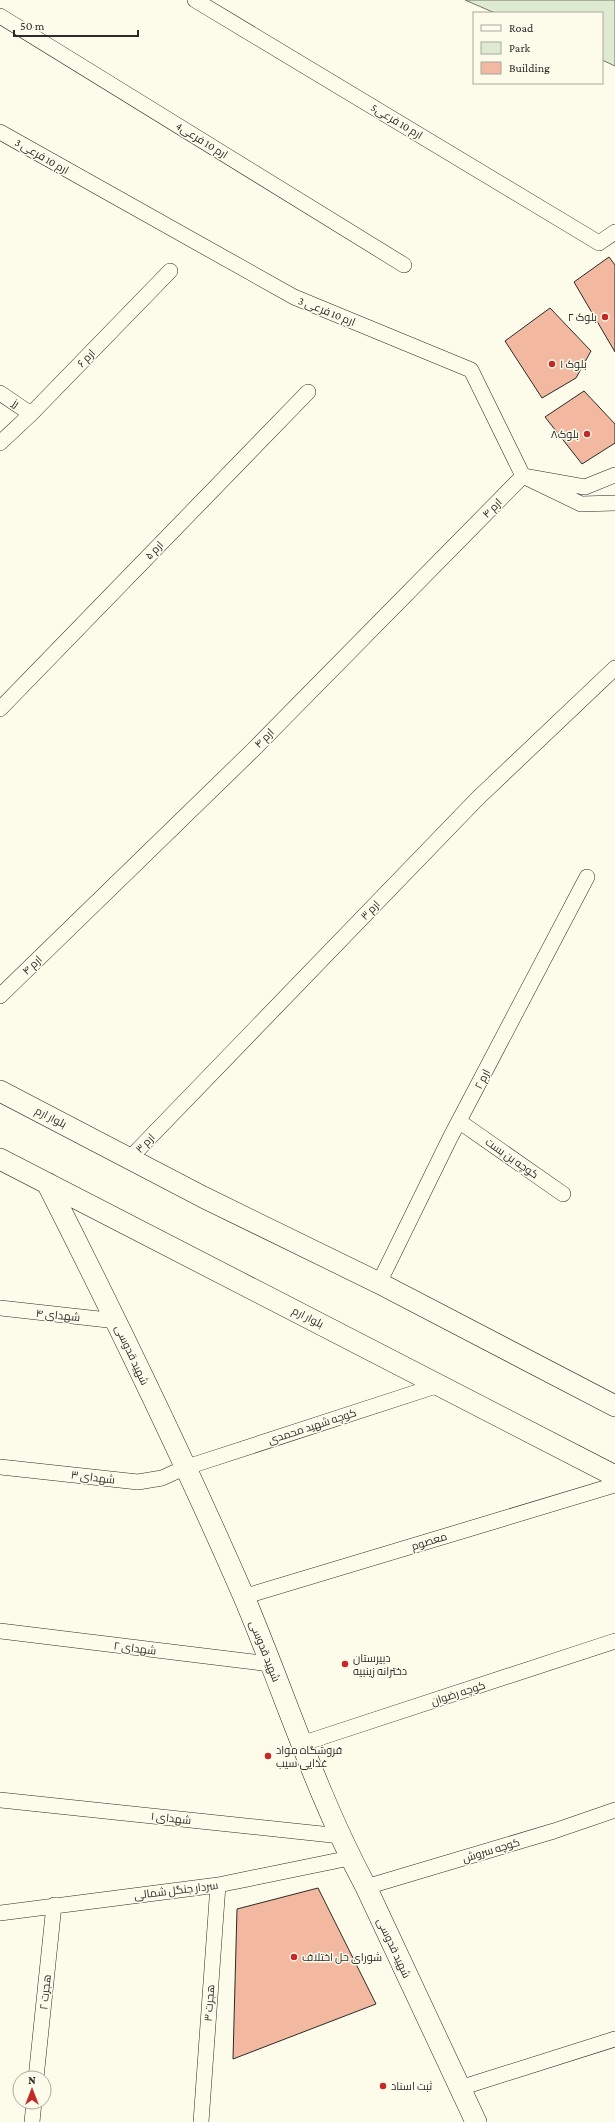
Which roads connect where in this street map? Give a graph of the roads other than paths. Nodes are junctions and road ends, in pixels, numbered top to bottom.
1 (195, 0) edge
2 (0, 16) edge
3 (0, 132) edge
4 (615, 232) edge
5 (404, 265) dead end
6 (170, 271) dead end
7 (308, 392) dead end
8 (0, 393) edge
9 (32, 414) junction
10 (0, 443) edge
11 (615, 475) edge
12 (523, 476) junction
13 (615, 503) edge
14 (615, 668) edge
15 (0, 709) edge
16 (587, 876) dead end
17 (0, 996) edge
18 (0, 1091) edge
19 (460, 1122) junction
20 (130, 1158) junction
21 (0, 1159) edge
22 (47, 1183) junction
23 (563, 1194) dead end
24 (379, 1283) junction
25 (0, 1308) edge
26 (117, 1321) junction
27 (439, 1385) junction
28 (615, 1406) edge
29 (0, 1467) edge
30 (184, 1468) junction
31 (615, 1476) edge
32 (615, 1485) edge
33 (244, 1597) junction
34 (0, 1632) edge
35 (615, 1641) edge
36 (270, 1664) junction
37 (301, 1744) junction
38 (0, 1800) edge
39 (615, 1810) edge
40 (341, 1836) junction
41 (350, 1858) junction
42 (218, 1885) junction
43 (366, 1887) junction
44 (54, 1905) junction
45 (0, 1913) edge
46 (615, 2039) edge
47 (37, 2070) edge
48 (460, 2088) junction
49 (33, 2110) edge
50 (32, 2122) edge
51 (201, 2122) edge
52 (476, 2122) edge

1 - 4 street, ارم 10 فرعی5
2 - 5 street, ارم 10 فرعی4
3 - 12 street, ارم 10 فرعی 3
6 - 9 street, ارم ۶
7 - 15 street, ارم ۵
8 - 9 street, رز
9 - 10 street, ارم ۶
11 - 12 street
12 - 13 street
12 - 17 street, ارم ۴
14 - 20 street, ارم ۳
16 - 19 street, ارم ۲
18 - 20 main road, بلوار ارم
19 - 23 street, کوچه بن بست
19 - 24 street, ارم ۲
20 - 24 main road, بلوار ارم
21 - 22 main road, بلوار ارم
22 - 26 main road, شهید قدوسی
22 - 27 main road, بلوار ارم
24 - 28 main road, بلوار ارم
25 - 26 street, شهدای ۴
26 - 30 main road, شهید قدوسی
27 - 30 street, کوچه شهید محمدی
27 - 31 main road, بلوار ارم
29 - 30 street, شهدای ۳
30 - 33 main road, شهید قدوسی
32 - 33 street, معصوم
33 - 36 main road, شهید قدوسی
34 - 36 street, شهدای ۲
35 - 37 street, کوچه رضوان
36 - 37 main road, شهید قدوسی
37 - 40 main road, شهید قدوسی
38 - 40 street, شهدای ۱
39 - 43 street, کوچه سروش
40 - 41 main road, شهید قدوسی
41 - 42 street, سردار جنگل شمالی
41 - 43 main road, شهید قدوسی
42 - 44 street, سردار جنگل شمالی
42 - 51 street, هجرت ۳
43 - 48 main road, شهید قدوسی
44 - 45 street, سردار جنگل شمالی
44 - 47 street, هجرت ۲
46 - 48 street
48 - 52 main road, شهید قدوسی
49 - 50 street

